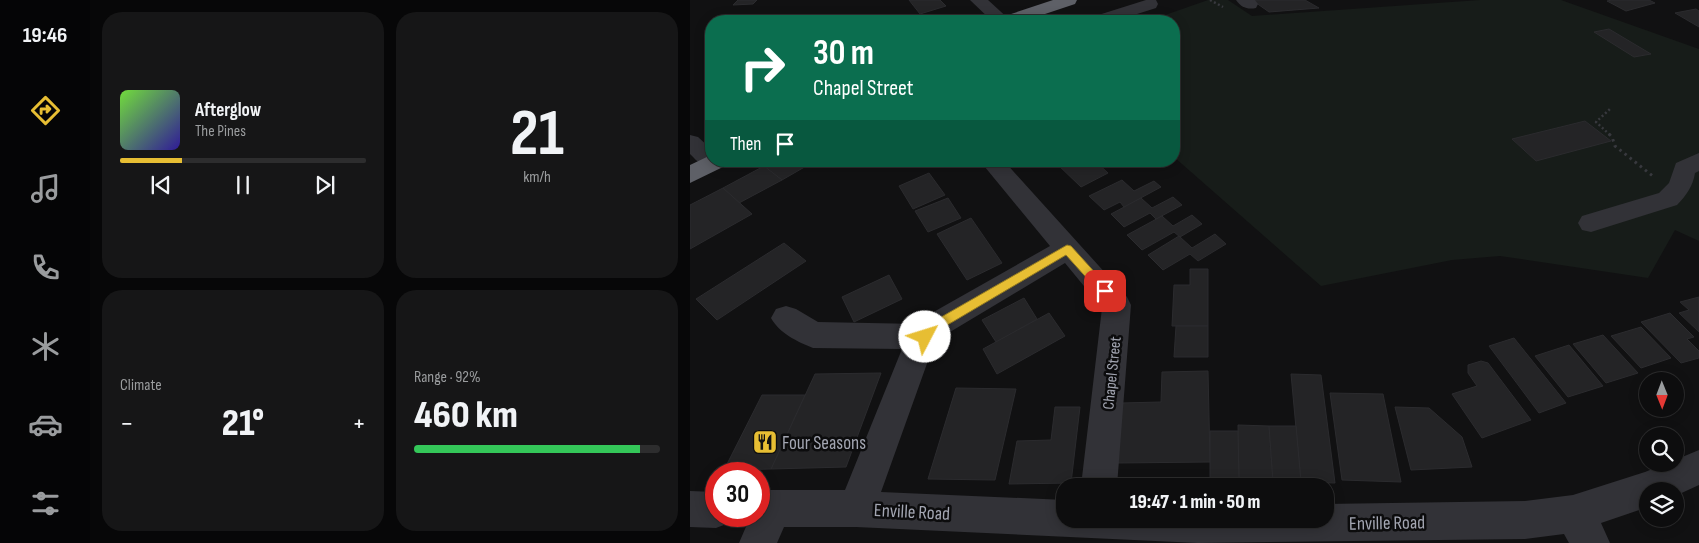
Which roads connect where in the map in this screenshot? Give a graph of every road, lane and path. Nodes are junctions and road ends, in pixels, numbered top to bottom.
1 (978, 0) edge
2 (1070, 0) edge
3 (1110, 0) edge
4 (1150, 4) dead end
5 (1128, 11) junction
6 (995, 15) edge
7 (1026, 15) edge
8 (1116, 15) edge
9 (1610, 109) dead end
10 (690, 142) edge
11 (705, 155) edge
12 (1699, 161) edge
13 (705, 167) edge
14 (996, 167) edge
15 (690, 175) edge
16 (1674, 193) junction
17 (1591, 223) dead end
18 (1067, 249) junction
19 (786, 318) dead end
20 (925, 337) junction
21 (1699, 467) edge
22 (1090, 478) edge
23 (770, 508) edge
24 (690, 509) edge
25 (856, 509) junction
26 (705, 510) edge
27 (1056, 513) edge
28 (762, 527) edge
29 (1253, 528) edge
30 (1582, 529) edge
31 (1322, 533) edge
32 (758, 543) edge

1 - 6 street
2 - 7 highway
3 - 5 street
4 - 5 street
5 - 8 street
9 - 16 path
10 - 11 street
12 - 16 street
13 - 15 highway
14 - 18 street, Chapel Street
16 - 17 street
18 - 20 street
18 - 22 street, Chapel Street
19 - 20 street
20 - 25 street
21 - 30 street, Enville Road
23 - 25 street, Enville Road
24 - 26 street
25 - 27 street, Enville Road
28 - 32 street
29 - 31 street, Enville Road
30 - 31 street, Enville Road

